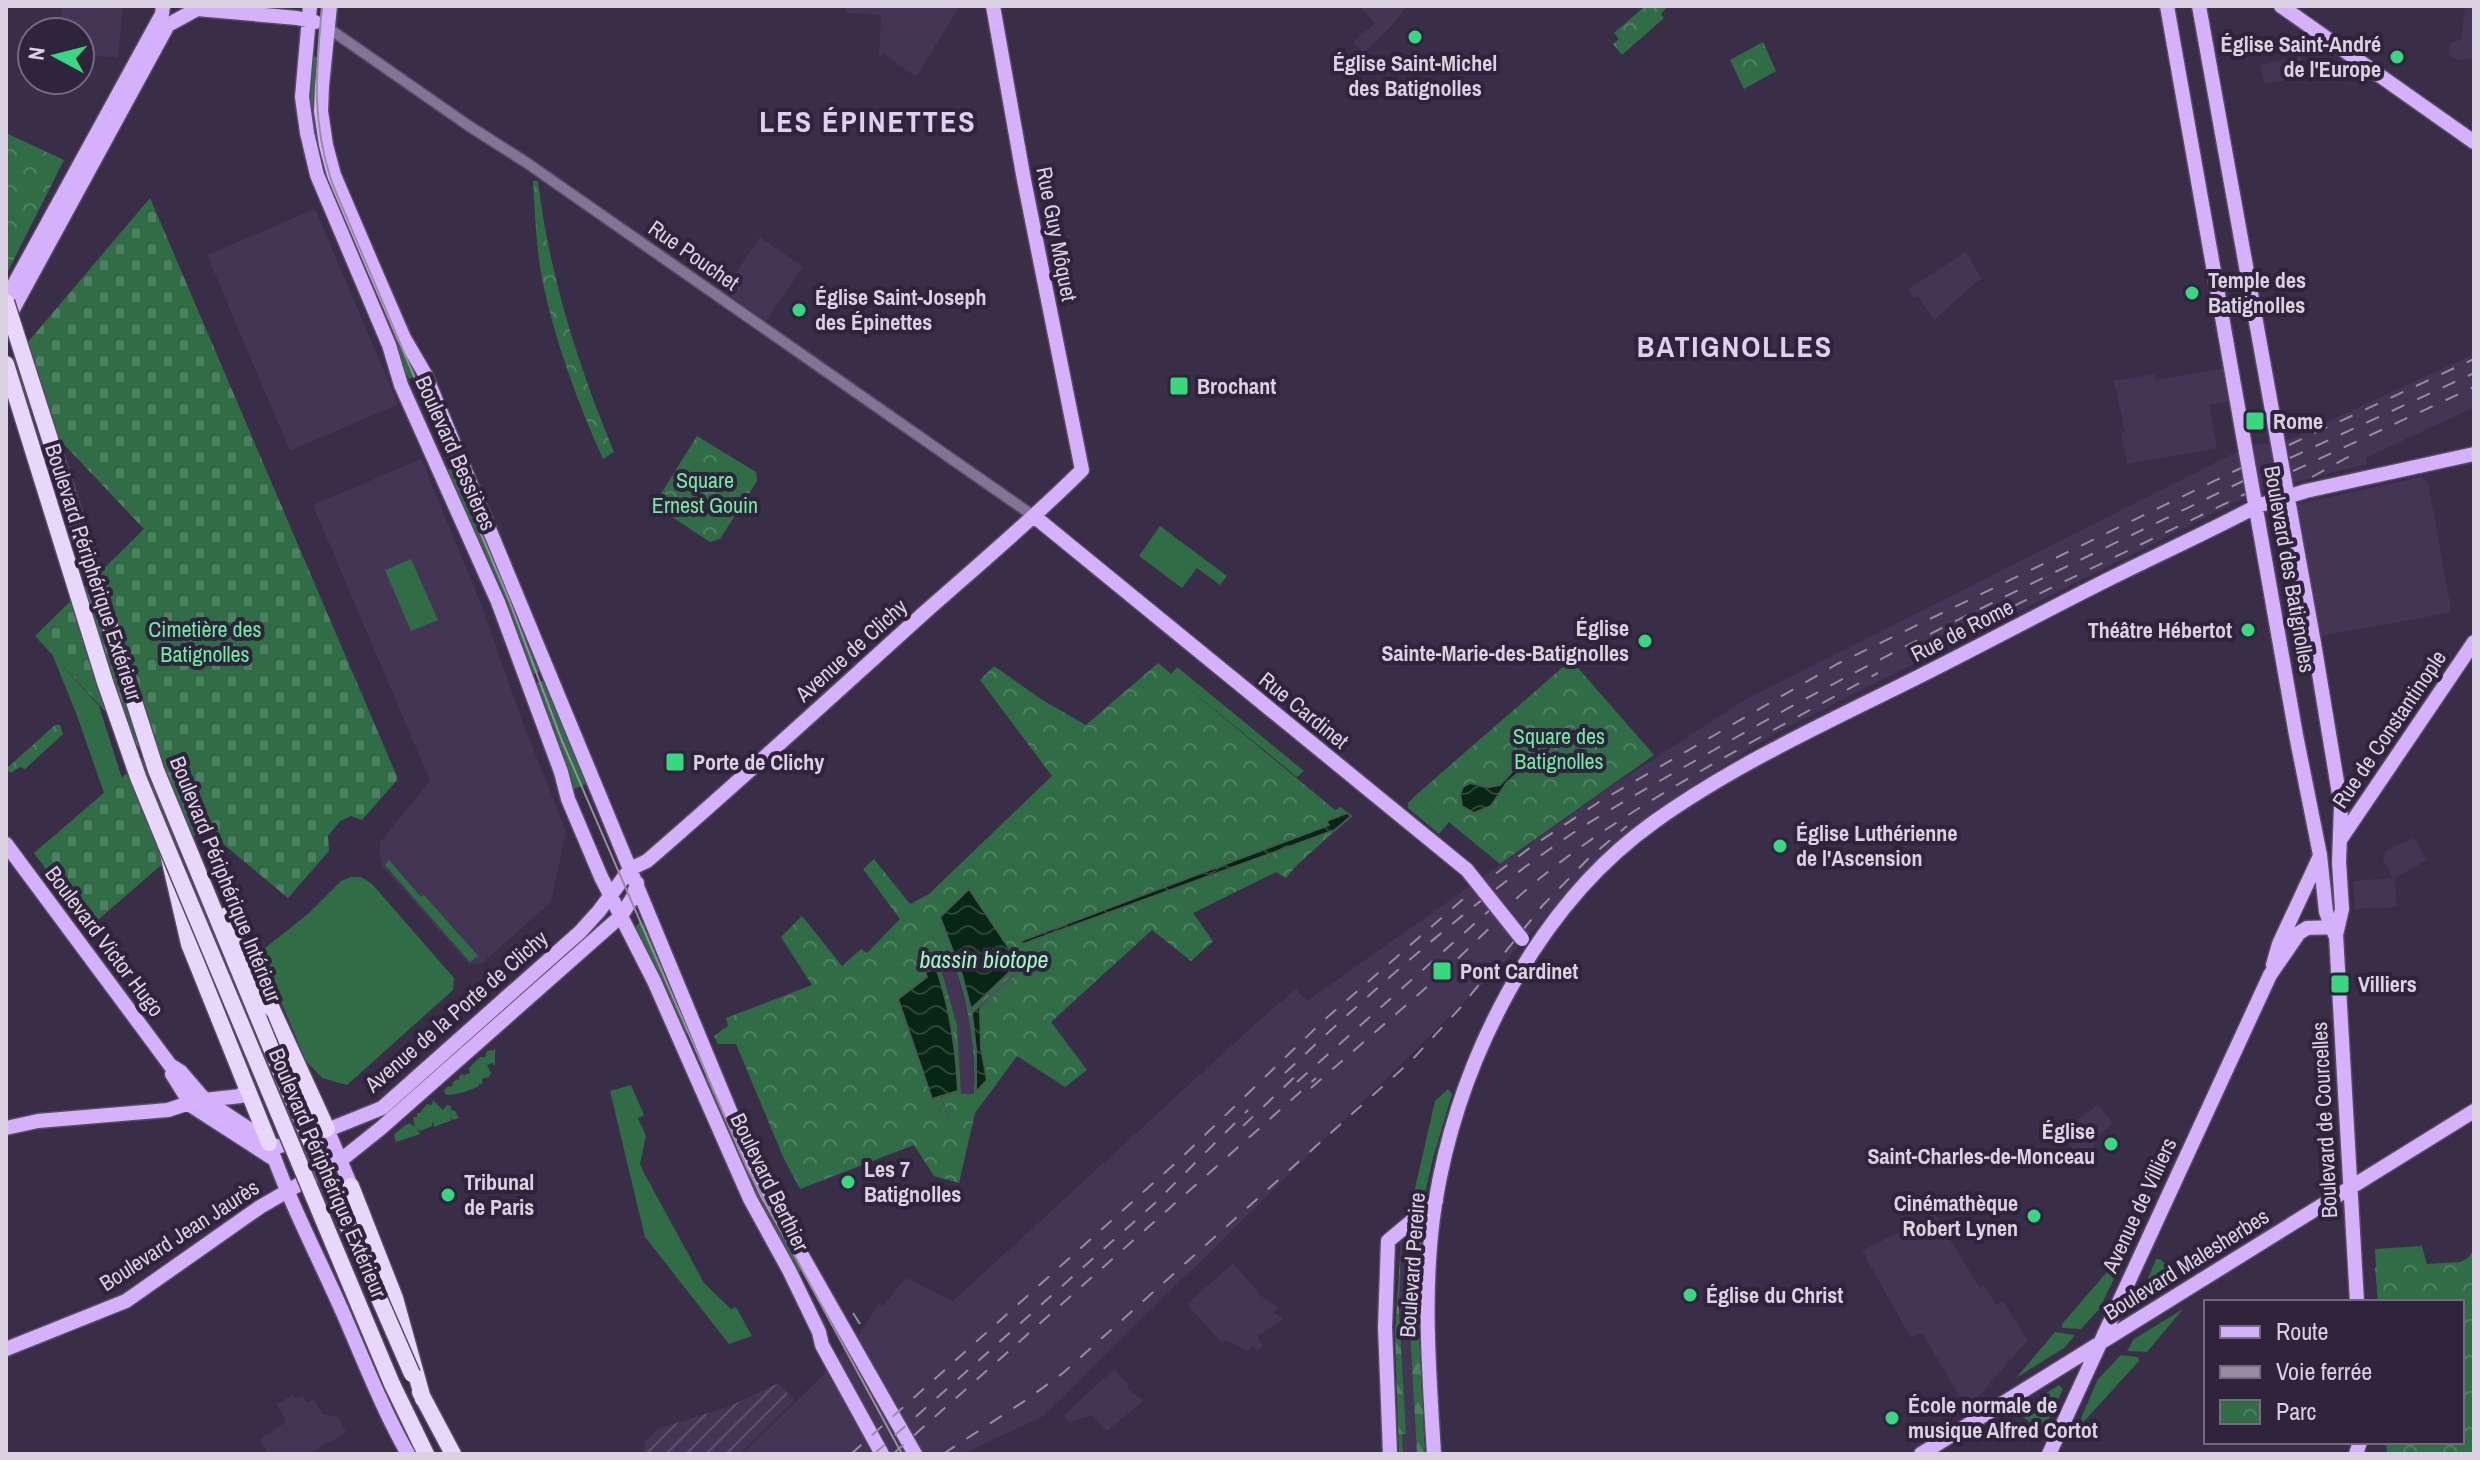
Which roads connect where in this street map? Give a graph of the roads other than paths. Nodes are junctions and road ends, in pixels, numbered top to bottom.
1 (330, 6) edge
2 (993, 6) edge
3 (2167, 6) edge
4 (2199, 6) edge
5 (2281, 6) edge
6 (310, 13) edge
7 (166, 14) edge
8 (328, 28) junction
9 (2474, 142) edge
10 (6, 300) edge
11 (6, 323) edge
12 (6, 364) edge
13 (2474, 454) edge
14 (459, 459) junction
15 (437, 468) junction
16 (1082, 470) joint
17 (2287, 496) junction
18 (2257, 506) junction
19 (1035, 517) junction
20 (2474, 642) edge
21 (2340, 840) junction
22 (6, 844) edge
23 (166, 845) junction
24 (191, 851) junction
25 (2320, 855) junction
26 (647, 861) junction
27 (630, 869) junction
28 (637, 884) junction
29 (610, 895) junction
30 (2294, 911) junction
31 (621, 916) junction
32 (2309, 928) junction
33 (2335, 930) junction
34 (1531, 952) junction
35 (2270, 975) junction
36 (683, 1050) junction
37 (707, 1053) junction
38 (170, 1065) junction
39 (247, 1087) junction
40 (205, 1100) junction
41 (189, 1103) junction
42 (2474, 1111) edge
43 (6, 1128) edge
44 (327, 1129) junction
45 (271, 1151) junction
46 (341, 1160) junction
47 (351, 1186) joint
48 (2350, 1189) junction
49 (287, 1192) junction
50 (1436, 1201) junction
51 (2357, 1300) edge
52 (836, 1315) junction
53 (819, 1332) junction
54 (2099, 1344) junction
55 (6, 1349) edge
56 (423, 1399) junction
57 (408, 1454) edge
58 (426, 1454) edge
59 (453, 1454) edge
60 (882, 1454) edge
61 (891, 1454) edge
62 (907, 1454) edge
63 (915, 1454) edge
64 (1390, 1454) edge
65 (1434, 1454) edge
66 (1921, 1454) edge
67 (2049, 1454) edge

1 - 8 main road, Boulevard Bessières
2 - 16 main road, Rue Guy Môquet
3 - 18 main road, Boulevard des Batignolles
4 - 17 main road, Boulevard des Batignolles
5 - 9 main road
6 - 7 main road
6 - 8 main road
6 - 15 main road, Boulevard Bessières
7 - 10 main road
7 - 11 main road
8 - 14 main road, Boulevard Bessières
8 - 19 street, Rue Pouchet
10 - 24 highway, Boulevard Périphérique Intérieur, bridge
12 - 23 highway, Boulevard Périphérique Extérieur
13 - 17 main road, Rue de Rome
14 - 15 main road
14 - 27 main road, Boulevard Bessières
15 - 29 main road, Boulevard Bessières
16 - 19 main road, Avenue de Clichy
17 - 18 main road, Rue de Rome
17 - 21 main road, Boulevard des Batignolles
18 - 25 main road, Boulevard des Batignolles
18 - 34 main road, Rue de Rome
19 - 26 main road, Avenue de Clichy
19 - 34 main road, Rue Cardinet, bridge
20 - 21 main road, Rue de Constantinople
21 - 25 main road, Rue de Constantinople
21 - 33 main road, Boulevard de Courcelles
22 - 38 main road, Boulevard Victor Hugo
23 - 39 highway, bridge
23 - 58 highway, Boulevard Périphérique Extérieur, bridge
24 - 44 highway, bridge
24 - 56 highway, Boulevard Périphérique Intérieur, bridge
25 - 30 main road, Avenue de Villiers
25 - 33 main road, Boulevard de Courcelles
26 - 27 main road, Avenue de Clichy
26 - 28 main road, Avenue de Clichy
27 - 28 main road, Boulevard Berthier
27 - 29 main road, Avenue de la Porte de Clichy
28 - 31 main road, Avenue de Clichy
28 - 37 main road, Boulevard Berthier
29 - 31 main road, Boulevard Berthier
29 - 44 main road, Avenue de la Porte de Clichy
30 - 32 main road
30 - 35 main road, Avenue de Villiers
31 - 36 main road, Boulevard Berthier
31 - 46 main road, Avenue de la Porte de Clichy
32 - 33 main road
32 - 35 main road, Avenue de Villiers
33 - 48 main road, Boulevard de Courcelles
34 - 50 main road, Boulevard Pereire
35 - 54 main road, Avenue de Villiers
36 - 37 main road
36 - 53 main road, Boulevard Berthier
37 - 52 main road, Boulevard Berthier
38 - 40 main road, Boulevard Victor Hugo
38 - 41 main road, Boulevard Victor Hugo
39 - 40 main road
39 - 45 highway
40 - 41 main road
40 - 45 main road, Boulevard Victor Hugo
41 - 43 main road
41 - 45 main road
42 - 48 main road, Boulevard Malesherbes
44 - 45 main road, Avenue de la Porte de Clichy
44 - 46 main road
45 - 49 main road
46 - 47 main road
46 - 49 main road, Avenue de la Porte de Clichy
47 - 56 highway
48 - 51 main road, Boulevard de Courcelles
48 - 54 main road, Boulevard Malesherbes
49 - 55 main road, Boulevard Jean Jaurès
49 - 57 main road
50 - 64 main road, Boulevard Pereire
50 - 65 main road, Boulevard Pereire
52 - 62 main road, Boulevard Berthier
52 - 63 main road, Boulevard Berthier
53 - 60 main road, Boulevard Berthier
53 - 61 main road, Boulevard Berthier
54 - 66 main road, Boulevard Malesherbes
54 - 67 main road, Avenue de Villiers
56 - 59 highway, Boulevard Périphérique Intérieur

